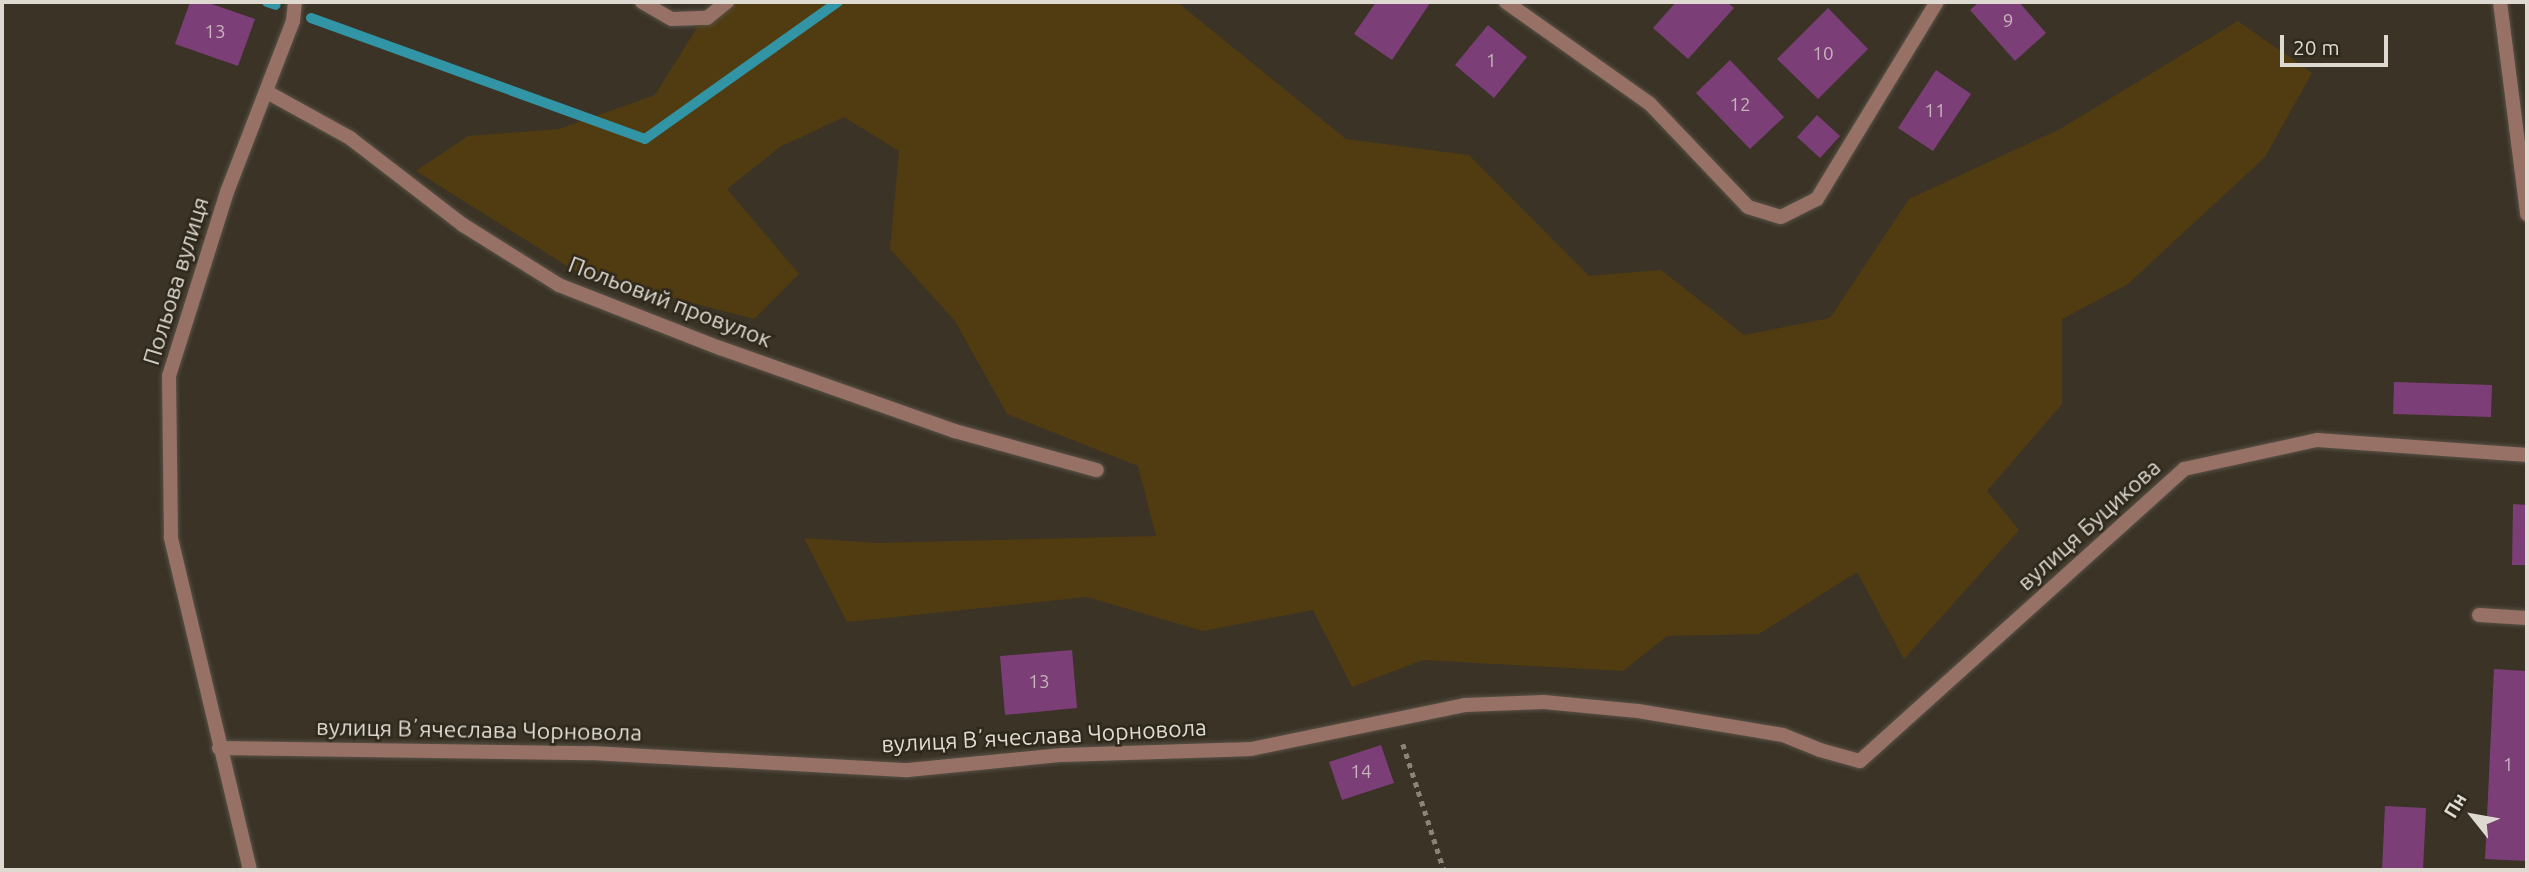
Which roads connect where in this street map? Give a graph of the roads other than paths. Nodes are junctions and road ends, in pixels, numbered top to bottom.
1 (295, 2) edge
2 (642, 2) edge
3 (727, 2) edge
4 (1506, 2) edge
5 (1937, 2) edge
6 (2500, 2) edge
7 (267, 92) junction
8 (2527, 214) edge
9 (2527, 455) edge
10 (1097, 470) dead end
11 (2479, 615) dead end
12 (2527, 618) edge
13 (219, 748) junction
14 (1860, 761) joint
15 (250, 870) edge

1 - 7 street, Польова вулиця
2 - 3 street
4 - 5 street
6 - 8 street
7 - 10 street, Польовий провулок
7 - 13 street, Польова вулиця
9 - 14 street, вулиця Буцикова
11 - 12 street
13 - 14 street, вулиця Вʼячеслава Чорновола
13 - 15 street, Польова вулиця

